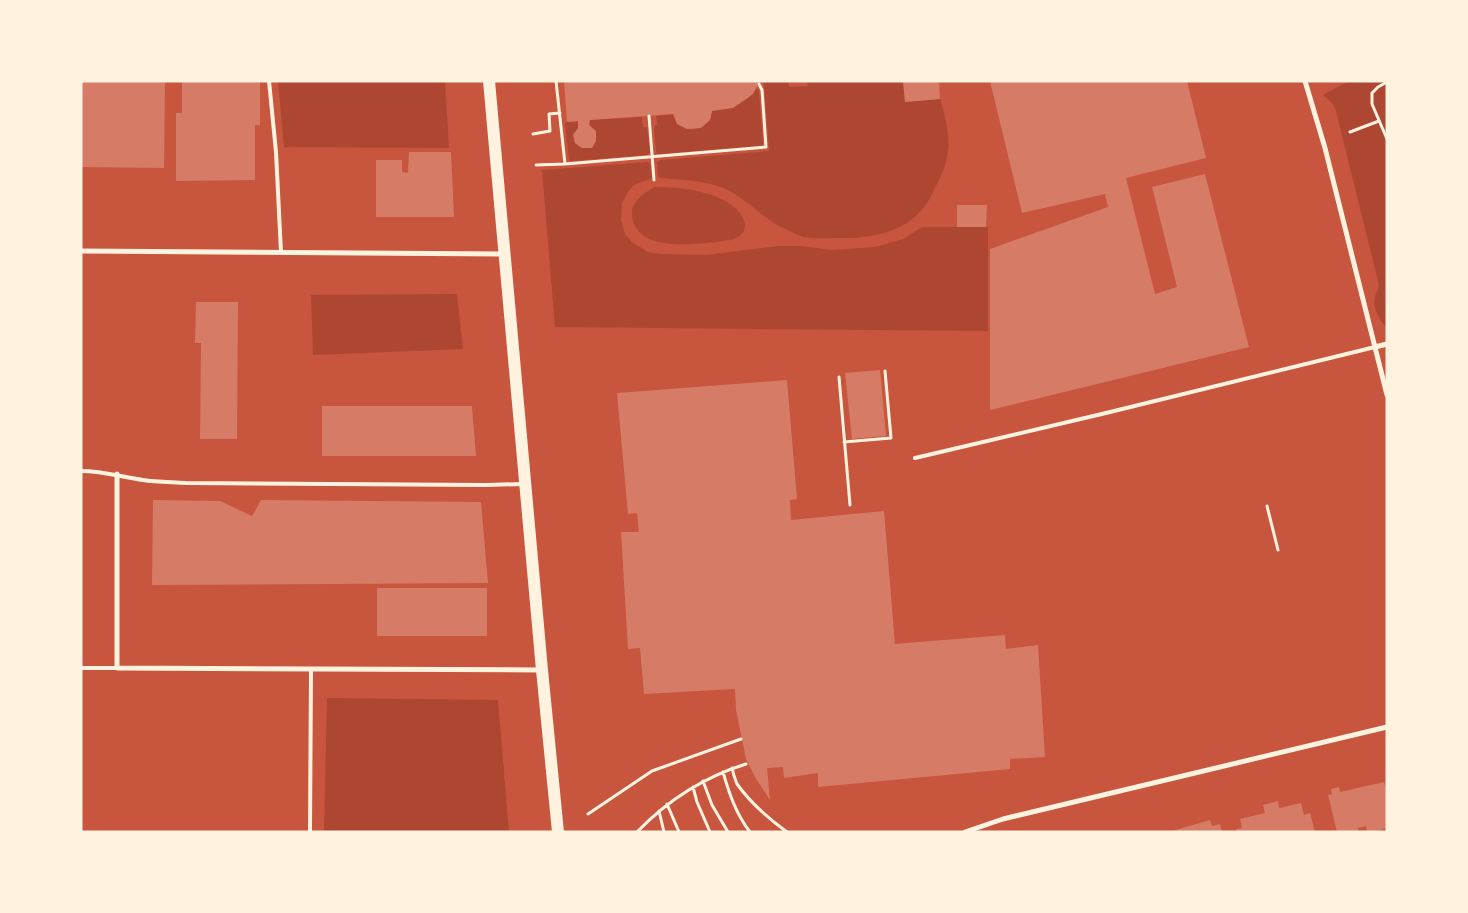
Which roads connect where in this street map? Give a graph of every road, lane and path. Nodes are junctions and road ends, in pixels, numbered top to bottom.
1 (268, 81) edge
2 (490, 81) edge
3 (556, 81) edge
4 (1305, 81) edge
5 (1387, 82) edge
6 (759, 84) dead end
7 (560, 113) junction
8 (649, 116) dead end
9 (1379, 121) junction
10 (1350, 132) dead end
11 (533, 134) dead end
12 (1387, 139) edge
13 (652, 157) junction
14 (565, 164) junction
15 (536, 165) dead end
16 (654, 180) dead end
17 (81, 251) edge
18 (281, 252) junction
19 (504, 254) junction
20 (1387, 344) edge
21 (1375, 347) junction
22 (885, 371) dead end
23 (839, 377) dead end
24 (1387, 395) edge
25 (844, 442) junction
26 (915, 458) dead end
27 (81, 471) edge
28 (118, 474) junction
29 (525, 484) junction
30 (850, 505) dead end
31 (1267, 506) dead end
32 (1278, 550) dead end
33 (81, 668) edge
34 (117, 668) junction
35 (311, 669) junction
36 (542, 670) junction
37 (1387, 727) edge
38 (741, 739) dead end
39 (746, 764) dead end
40 (732, 768) junction
41 (723, 772) junction
42 (703, 781) junction
43 (693, 787) junction
44 (667, 804) junction
45 (659, 811) junction
46 (588, 814) dead end
47 (968, 831) edge
48 (310, 832) edge
49 (558, 832) edge
50 (637, 832) edge
51 (664, 832) edge
52 (679, 832) edge
53 (710, 832) edge
54 (728, 832) edge
55 (750, 832) edge
56 (787, 832) edge

1 - 18 lane
2 - 19 main road
3 - 7 path
4 - 21 street
5 - 9 path
6 - 13 path
7 - 11 path
7 - 14 path
8 - 13 path
9 - 10 path
9 - 12 path
13 - 14 path
13 - 16 path
14 - 15 path
17 - 18 street
18 - 19 street
19 - 29 main road
20 - 21 street
21 - 24 street
21 - 26 lane
22 - 25 path
23 - 25 path
25 - 30 path
27 - 28 lane
28 - 29 lane
28 - 34 street
29 - 36 main road
31 - 32 path
33 - 34 lane
34 - 35 street
35 - 36 street
35 - 48 lane
36 - 49 main road
37 - 47 street
38 - 46 path
39 - 40 path
40 - 41 path
40 - 56 path
41 - 42 path
41 - 55 path
42 - 43 path
42 - 54 path
43 - 44 path
43 - 53 path
44 - 45 path
44 - 52 path
45 - 50 path
45 - 51 path

